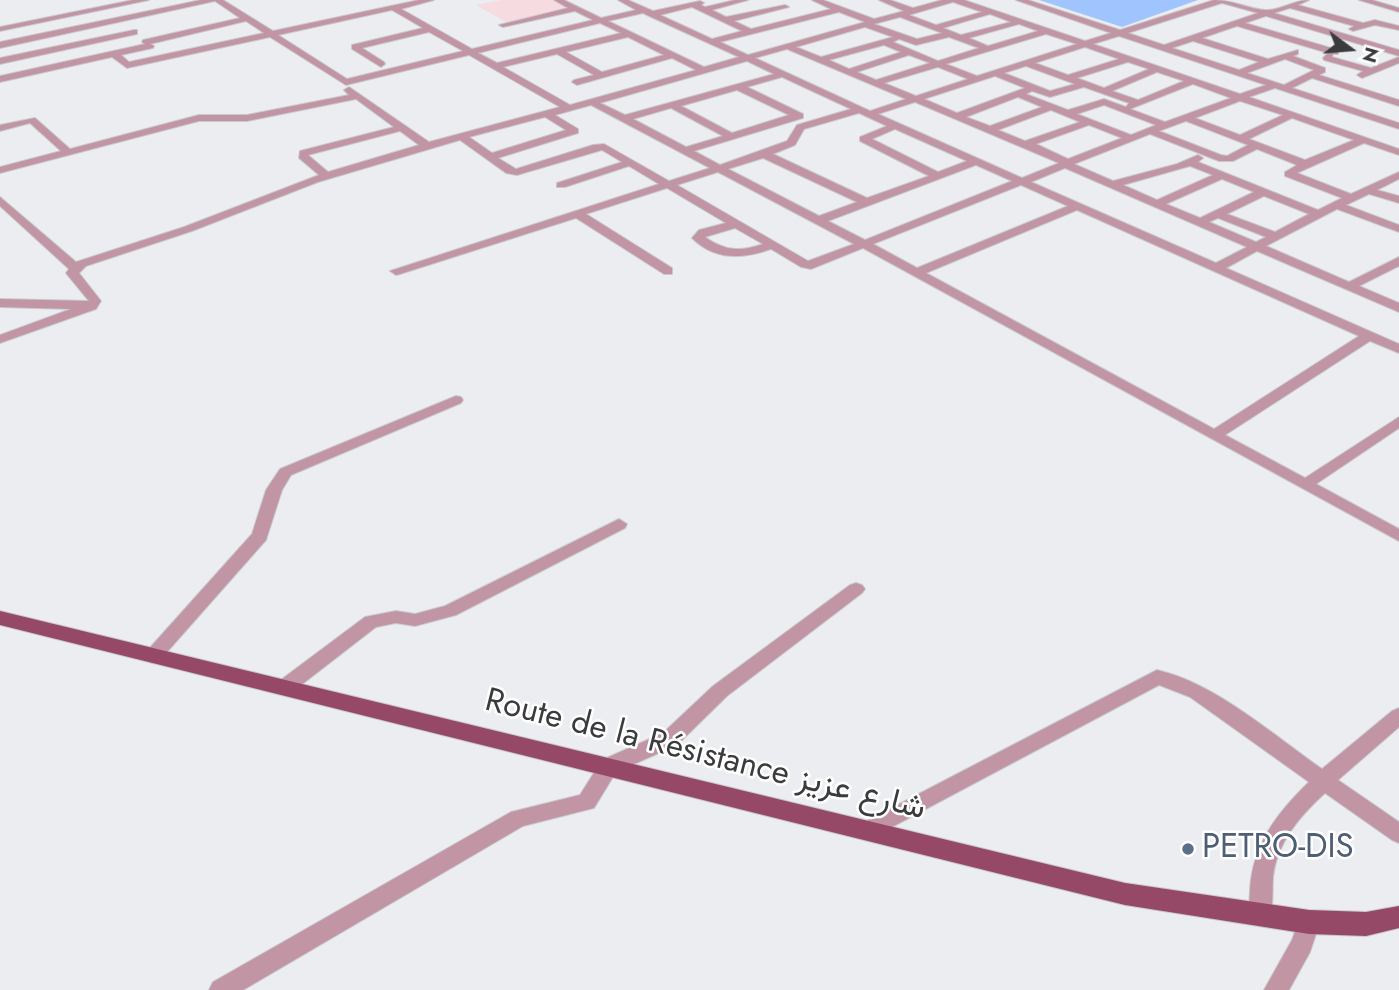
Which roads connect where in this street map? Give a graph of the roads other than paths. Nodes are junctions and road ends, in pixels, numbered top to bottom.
1 (90, 0) edge
2 (145, 0) edge
3 (212, 0) edge
4 (218, 0) edge
5 (381, 0) edge
6 (430, 0) edge
7 (558, 0) edge
8 (705, 0) edge
9 (741, 0) edge
10 (768, 0) edge
11 (817, 0) edge
12 (883, 0) edge
13 (953, 0) edge
14 (1020, 0) edge
15 (1222, 0) edge
16 (1305, 0) edge
17 (1363, 0) edge
18 (629, 1) edge
19 (692, 4) junction
20 (725, 5) junction
21 (1290, 5) junction
22 (785, 7) junction
23 (395, 8) junction
24 (102, 9) junction
25 (575, 9) junction
26 (840, 9) junction
27 (705, 10) junction
28 (1399, 10) edge
29 (912, 11) junction
30 (648, 12) junction
31 (990, 12) junction
32 (1266, 13) junction
33 (900, 14) junction
34 (746, 16) junction
35 (810, 17) junction
36 (246, 19) junction
37 (118, 20) junction
38 (725, 20) junction
39 (603, 22) junction
40 (1019, 22) junction
41 (869, 23) junction
42 (1237, 23) junction
43 (503, 25) dead end
44 (1363, 26) junction
45 (770, 27) junction
46 (935, 28) junction
47 (1399, 28) edge
48 (0, 29) edge
49 (429, 29) junction
50 (1046, 31) junction
51 (134, 32) junction
52 (751, 32) junction
53 (267, 33) junction
54 (629, 34) junction
55 (950, 34) junction
56 (1119, 34) junction
57 (1338, 35) junction
58 (901, 37) junction
59 (960, 38) junction
60 (1194, 38) junction
61 (713, 41) junction
62 (1361, 41) junction
63 (1399, 41) edge
64 (885, 42) junction
65 (148, 44) junction
66 (0, 45) edge
67 (1086, 45) junction
68 (787, 46) junction
69 (1314, 46) junction
70 (1163, 48) junction
71 (1382, 48) junction
72 (988, 49) junction
73 (558, 51) junction
74 (909, 52) junction
75 (1335, 52) junction
76 (469, 53) junction
77 (1399, 53) edge
78 (114, 54) junction
79 (971, 54) junction
80 (673, 55) junction
81 (1285, 56) junction
82 (162, 57) junction
83 (746, 57) junction
84 (1128, 59) junction
85 (821, 60) junction
86 (1399, 60) edge
87 (0, 61) edge
88 (1268, 62) junction
89 (381, 64) dead end
90 (937, 64) junction
91 (1028, 64) junction
92 (1384, 66) junction
93 (494, 67) junction
94 (1012, 69) junction
95 (1157, 69) junction
96 (703, 70) junction
97 (1399, 70) edge
98 (1371, 71) junction
99 (848, 72) junction
100 (1238, 73) junction
101 (997, 74) junction
102 (601, 75) junction
103 (783, 75) junction
104 (1314, 76) junction
105 (1068, 78) junction
106 (0, 79) edge
107 (978, 80) junction
108 (1193, 81) junction
109 (346, 82) junction
110 (874, 83) junction
111 (1083, 84) junction
112 (1340, 84) junction
113 (1279, 86) junction
114 (589, 87) dead end
115 (738, 87) junction
116 (1034, 88) junction
117 (1104, 91) junction
118 (600, 92) dead end
119 (1018, 94) junction
120 (357, 96) junction
121 (612, 96) junction
122 (1240, 97) junction
123 (912, 100) junction
124 (592, 102) junction
125 (1138, 103) junction
126 (1399, 103) edge
127 (673, 105) junction
128 (1050, 107) junction
129 (568, 108) junction
130 (1123, 109) junction
131 (864, 112) junction
132 (547, 114) junction
133 (1066, 114) junction
134 (798, 115) junction
135 (1291, 115) junction
136 (956, 117) junction
137 (1186, 118) junction
138 (623, 119) junction
139 (812, 122) junction
140 (1088, 122) junction
141 (1166, 125) junction
142 (895, 126) junction
143 (1399, 126) edge
144 (0, 128) edge
145 (401, 128) junction
146 (989, 130) junction
147 (574, 131) junction
148 (1150, 131) junction
149 (461, 136) junction
150 (732, 136) junction
151 (1130, 138) junction
152 (1240, 139) junction
153 (1363, 140) junction
154 (1026, 145) junction
155 (1258, 145) junction
156 (426, 146) junction
157 (601, 146) junction
158 (685, 151) junction
159 (68, 152) junction
160 (1399, 152) edge
161 (764, 153) junction
162 (1207, 154) junction
163 (490, 157) junction
164 (593, 161) junction
165 (631, 162) junction
166 (975, 162) junction
167 (1189, 162) junction
168 (1066, 164) junction
169 (1305, 164) junction
170 (715, 167) junction
171 (0, 170) edge
172 (1399, 175) edge
173 (326, 176) junction
174 (938, 176) junction
175 (1222, 176) junction
176 (1022, 182) junction
177 (666, 183) junction
178 (561, 185) dead end
179 (1112, 185) junction
180 (1368, 190) junction
181 (1263, 192) junction
182 (1352, 198) junction
183 (0, 200) edge
184 (1399, 200) edge
185 (866, 202) junction
186 (1157, 204) junction
187 (1336, 205) junction
188 (1076, 207) junction
189 (576, 213) junction
190 (1218, 214) junction
191 (1318, 214) junction
192 (819, 220) junction
193 (1199, 223) junction
194 (737, 224) junction
195 (1399, 229) edge
196 (1275, 236) junction
197 (864, 244) junction
198 (772, 245) junction
199 (1254, 247) junction
200 (1399, 261) edge
201 (75, 268) junction
202 (1216, 268) junction
203 (396, 271) dead end
204 (668, 271) dead end
205 (916, 273) junction
206 (1349, 287) junction
207 (0, 303) edge
208 (92, 306) junction
209 (1399, 308) edge
210 (1369, 336) junction
211 (0, 339) edge
212 (1399, 349) edge
213 (456, 400) dead end
214 (1399, 421) edge
215 (1215, 435) junction
216 (1306, 484) junction
217 (619, 524) dead end
218 (1397, 532) edge
219 (856, 589) dead end
220 (0, 618) edge
221 (153, 656) junction
222 (285, 687) junction
223 (1399, 716) edge
224 (610, 766) junction
225 (1323, 783) junction
226 (868, 830) junction
227 (1399, 834) edge
228 (1260, 914) junction
229 (1399, 917) edge
230 (1309, 922) junction
231 (221, 990) edge
232 (1276, 990) edge

1 - 24 street
2 - 24 street
3 - 37 street
4 - 36 street
5 - 23 street
6 - 23 street
7 - 25 street
8 - 19 street
9 - 20 street
10 - 22 street
11 - 26 street
12 - 29 street
13 - 29 street
13 - 31 street
14 - 56 street
15 - 32 street
15 - 56 street
16 - 21 street
17 - 28 street
18 - 30 street
19 - 27 street
19 - 30 street
20 - 27 street
20 - 34 street
21 - 32 street
21 - 44 street
22 - 34 street
22 - 35 street
23 - 49 street
23 - 53 street
24 - 37 street
24 - 48 street
25 - 39 street
25 - 43 street
26 - 35 street
26 - 41 street
27 - 38 street
29 - 33 street
30 - 39 street
30 - 61 street
31 - 40 street
31 - 46 street
32 - 42 street
32 - 57 street
33 - 41 street
33 - 46 street
34 - 38 street
34 - 45 street
35 - 45 street
36 - 53 street
36 - 65 street
37 - 51 street
37 - 66 street
38 - 52 street
39 - 54 street
39 - 76 street
40 - 50 street
40 - 59 street
41 - 58 street
41 - 68 street
42 - 60 street
42 - 69 street
44 - 47 street
44 - 57 street
45 - 52 street
46 - 55 street
49 - 76 street
49 - 89 street
50 - 67 street
50 - 72 street
51 - 65 street
51 - 87 street
52 - 61 street
53 - 82 street
53 - 109 street
54 - 73 street
54 - 80 street
55 - 58 street
55 - 59 street
56 - 67 street
56 - 70 street
57 - 62 street
58 - 64 street
59 - 72 street
60 - 70 street
60 - 88 street
61 - 83 street
62 - 71 street
62 - 75 street
63 - 71 street
64 - 74 street
64 - 85 street
65 - 78 street
65 - 82 street
67 - 84 street
67 - 91 street
68 - 83 street
68 - 85 street
69 - 75 street
69 - 81 street
70 - 100 street
71 - 77 street
72 - 79 street
73 - 93 street
73 - 102 street
74 - 90 street
74 - 99 street
75 - 98 street
76 - 93 street
76 - 109 street
78 - 82 street
78 - 106 street
79 - 90 street
79 - 94 street
80 - 96 street
80 - 102 street
81 - 88 street
81 - 104 street
83 - 96 street
83 - 103 street
84 - 95 street
84 - 105 street
85 - 99 street
86 - 92 street
88 - 100 street
90 - 107 street
90 - 110 street
91 - 94 street
91 - 105 street
92 - 97 street
92 - 98 street
93 - 129 street
94 - 101 street
95 - 108 street
95 - 117 street
96 - 121 street
98 - 112 street
99 - 110 street
100 - 113 street
101 - 107 street
101 - 116 street
102 - 114 street
103 - 115 street
103 - 131 street
104 - 112 street
104 - 113 street
105 - 111 street
107 - 123 street
108 - 122 street
108 - 125 street
109 - 120 street
110 - 123 street
111 - 116 street
111 - 117 street
112 - 126 street
113 - 122 street
113 - 143 street
115 - 127 street
115 - 134 street
116 - 119 street
117 - 125 street
118 - 121 street
119 - 128 street
119 - 136 street
120 - 145 street
120 - 159 street
121 - 124 street
122 - 135 street
122 - 137 street
123 - 131 street
123 - 136 street
124 - 129 street
124 - 138 street
125 - 130 street
127 - 138 street
127 - 150 street
128 - 133 street
128 - 146 street
129 - 132 street
130 - 133 street
130 - 141 street
131 - 139 street
131 - 142 street
132 - 147 street
132 - 149 street
133 - 140 street
134 - 139 street
134 - 150 street
135 - 152 street
135 - 153 street
136 - 146 street
137 - 141 street
137 - 152 street
138 - 158 street
139 - 161 street
140 - 151 street
140 - 154 street
141 - 148 street
142 - 166 street
142 - 174 street
144 - 159 street
145 - 156 street
145 - 173 street
146 - 154 street
147 - 157 street
147 - 163 street
148 - 151 street
148 - 162 street
149 - 156 street
149 - 163 street
150 - 158 street
151 - 168 street
152 - 155 street
153 - 160 street
153 - 169 street
154 - 168 street
155 - 162 street
155 - 169 street
156 - 173 street
157 - 164 street
157 - 165 street
158 - 170 street
159 - 171 street
161 - 170 street
161 - 185 street
162 - 167 street
163 - 164 street
164 - 165 street
164 - 178 street
165 - 177 street
166 - 174 street
166 - 176 street
167 - 175 street
167 - 179 street
168 - 176 street
168 - 179 street
169 - 182 street
170 - 177 street
170 - 192 street
172 - 180 street
173 - 201 street
174 - 185 street
175 - 181 street
175 - 186 street
176 - 188 street
176 - 197 street
177 - 189 street
177 - 194 street
179 - 186 street
180 - 182 street
180 - 184 street
181 - 190 street
181 - 191 street
182 - 187 street
183 - 201 street
185 - 192 street
186 - 193 street
187 - 191 street
187 - 195 street
188 - 202 street
188 - 205 street
189 - 203 street
189 - 204 street
190 - 193 street
190 - 196 street
191 - 196 street
192 - 197 street
193 - 199 street
194 - 198 street
194 - 198 street
196 - 199 street
197 - 198 street
197 - 205 street
199 - 202 street
199 - 206 street
200 - 206 street
201 - 208 street
202 - 210 street
205 - 215 street
206 - 209 street
207 - 208 street
208 - 211 street
210 - 212 street
210 - 215 street
213 - 221 street
214 - 216 street
215 - 216 street
216 - 218 street
217 - 222 street
219 - 224 street
220 - 221 main road, Route de la Résistance شارع عزيز
221 - 222 main road, Route de la Résistance شارع عزيز
222 - 224 main road, Route de la Résistance شارع عزيز
223 - 225 street
224 - 226 main road, Route de la Résistance شارع عزيز
224 - 231 street
225 - 226 street
225 - 227 street
225 - 228 street
226 - 228 main road, Route de la Résistance شارع عزيز
228 - 230 main road, Route de la Résistance شارع عزيز
229 - 230 main road, Route de la Résistance شارع عزيز
230 - 232 street

